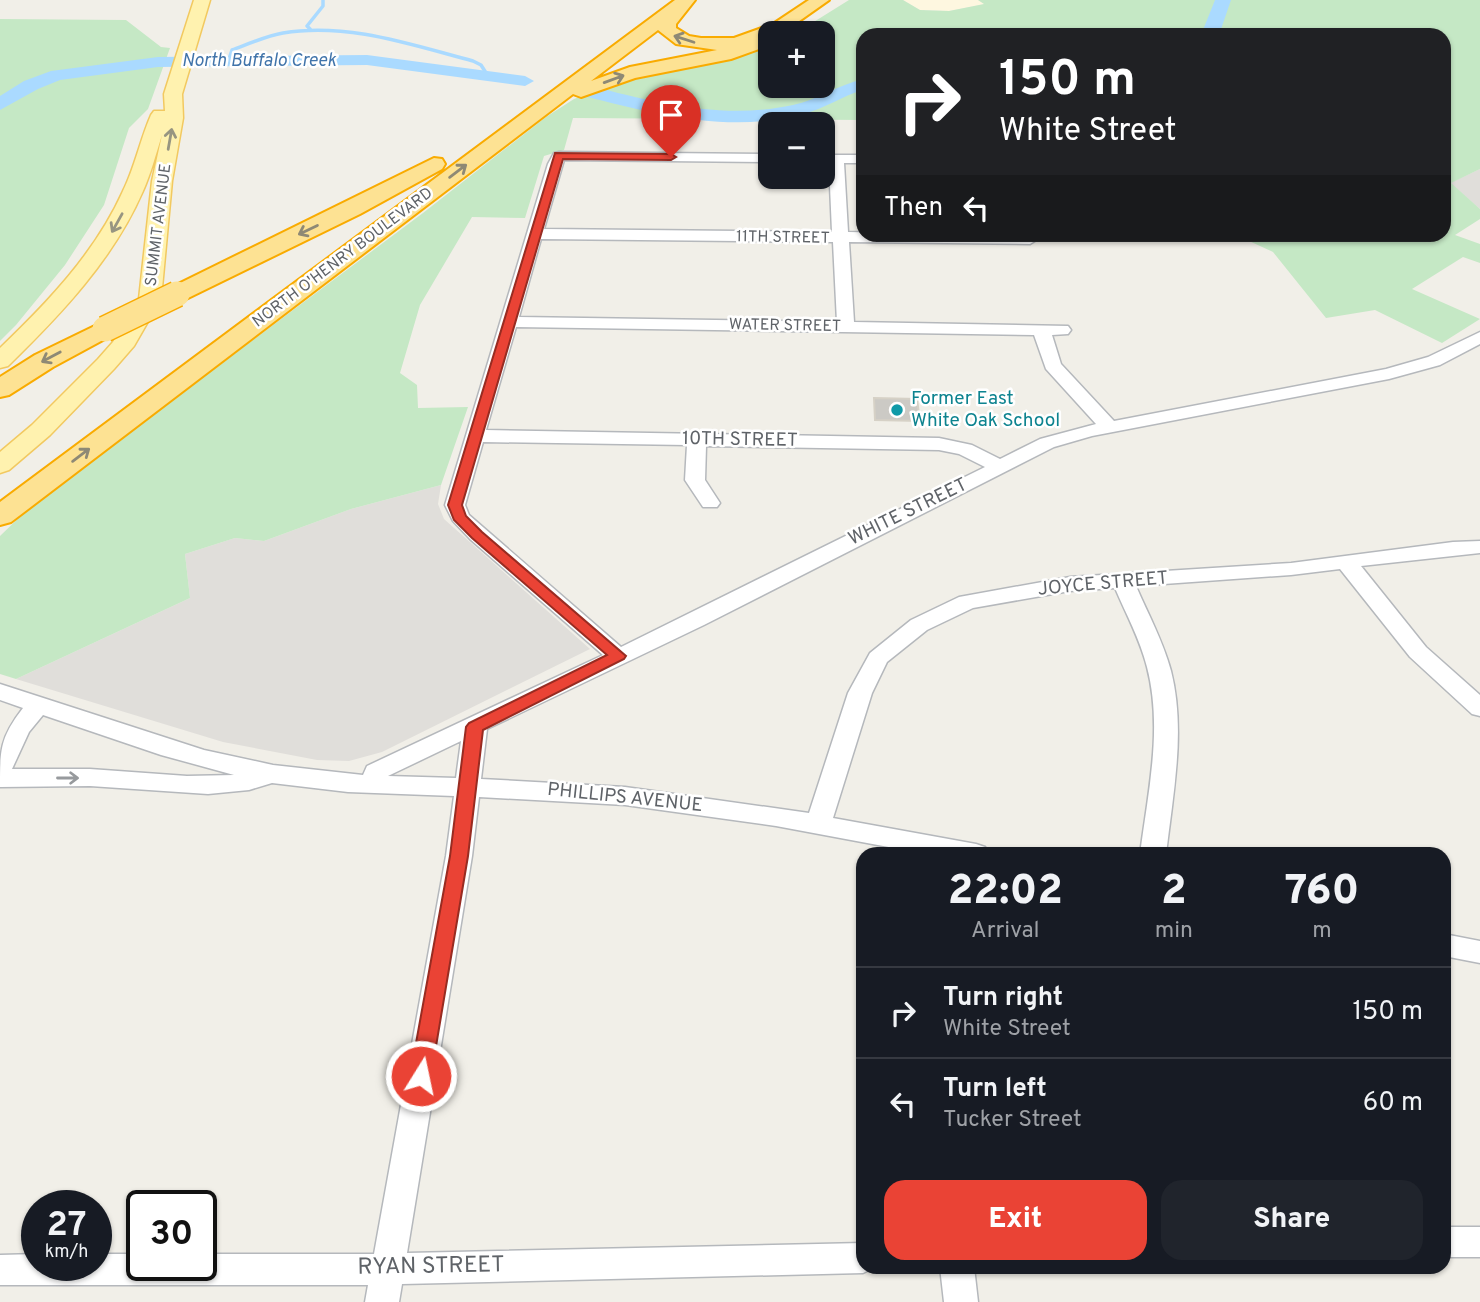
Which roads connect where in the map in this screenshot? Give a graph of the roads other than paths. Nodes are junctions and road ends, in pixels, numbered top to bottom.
1 (202, 0) edge
2 (660, 0) edge
3 (687, 0) edge
4 (838, 0) edge
5 (818, 3) edge
6 (798, 21) edge
7 (758, 43) edge
8 (173, 94) junction
9 (529, 105) junction
10 (758, 158) edge
11 (835, 159) edge
12 (856, 159) edge
13 (833, 189) edge
14 (535, 234) junction
15 (840, 239) junction
16 (856, 239) edge
17 (508, 322) junction
18 (846, 327) junction
19 (1041, 329) junction
20 (1062, 330) dead end
21 (1480, 337) edge
22 (0, 361) edge
23 (106, 364) junction
24 (0, 389) edge
25 (1110, 427) junction
26 (475, 436) junction
27 (0, 439) edge
28 (697, 439) junction
29 (0, 465) edge
30 (1000, 467) junction
31 (13, 494) edge
32 (710, 503) dead end
33 (0, 516) edge
34 (0, 522) edge
35 (1480, 547) edge
36 (1346, 562) junction
37 (1123, 582) junction
38 (618, 656) junction
39 (0, 692) edge
40 (39, 705) junction
41 (1480, 708) edge
42 (475, 727) junction
43 (0, 769) edge
44 (271, 774) junction
45 (0, 778) edge
46 (372, 783) junction
47 (467, 786) junction
48 (818, 824) junction
49 (939, 847) edge
50 (1154, 847) edge
51 (1451, 946) edge
52 (1480, 952) edge
53 (1451, 1242) edge
54 (1480, 1242) edge
55 (856, 1258) edge
56 (387, 1269) junction
57 (0, 1270) edge
58 (958, 1274) edge
59 (382, 1302) edge
60 (961, 1302) edge

1 - 8 main road, SUMMIT AVENUE
2 - 9 highway, NORTH O'HENRY BOULEVARD
5 -> 3 highway
3 - 9 highway, NORTH O'HENRY BOULEVARD
4 - 5 highway
5 - 6 highway
9 -> 7 highway
8 -> 22 main road, SUMMIT AVENUE
23 -> 8 main road, SUMMIT AVENUE
31 -> 9 highway, NORTH O'HENRY BOULEVARD
10 - 14 street
11 - 12 street
13 - 15 street
14 - 15 street, 11TH STREET
14 - 17 street
15 - 16 street, 11TH STREET
15 - 18 street
17 - 18 street, WATER STREET
17 - 26 street
18 - 19 street, WATER STREET
19 - 20 street, WATER STREET
19 - 25 street
21 - 25 street, WHITE STREET
23 - 27 main road
23 - 29 main road, SUMMIT AVENUE
31 -> 24 highway, NORTH O'HENRY BOULEVARD, bridge
25 - 30 street, WHITE STREET
26 - 28 street, 10TH STREET
26 - 38 street
28 - 30 street, 10TH STREET
28 - 32 street
30 - 38 street, WHITE STREET
31 - 33 highway, NORTH O'HENRY BOULEVARD
31 - 34 highway
35 - 36 street, JOYCE STREET
36 - 37 street, JOYCE STREET
36 - 41 street
37 - 48 street, JOYCE STREET
37 - 50 street
38 - 42 street, WHITE STREET
39 - 40 street, PHILLIPS AVENUE
40 - 43 street
40 - 44 street, PHILLIPS AVENUE
42 - 46 street, WHITE STREET
42 - 47 street
45 -> 44 street, PHILLIPS AVENUE
44 - 46 street, PHILLIPS AVENUE
46 - 47 street, PHILLIPS AVENUE
47 - 48 street, PHILLIPS AVENUE
47 - 56 street
48 - 49 street, PHILLIPS AVENUE
51 - 52 street
53 - 54 street
55 - 56 street, RYAN STREET
56 - 57 street, RYAN STREET
56 - 59 street
58 - 60 street

